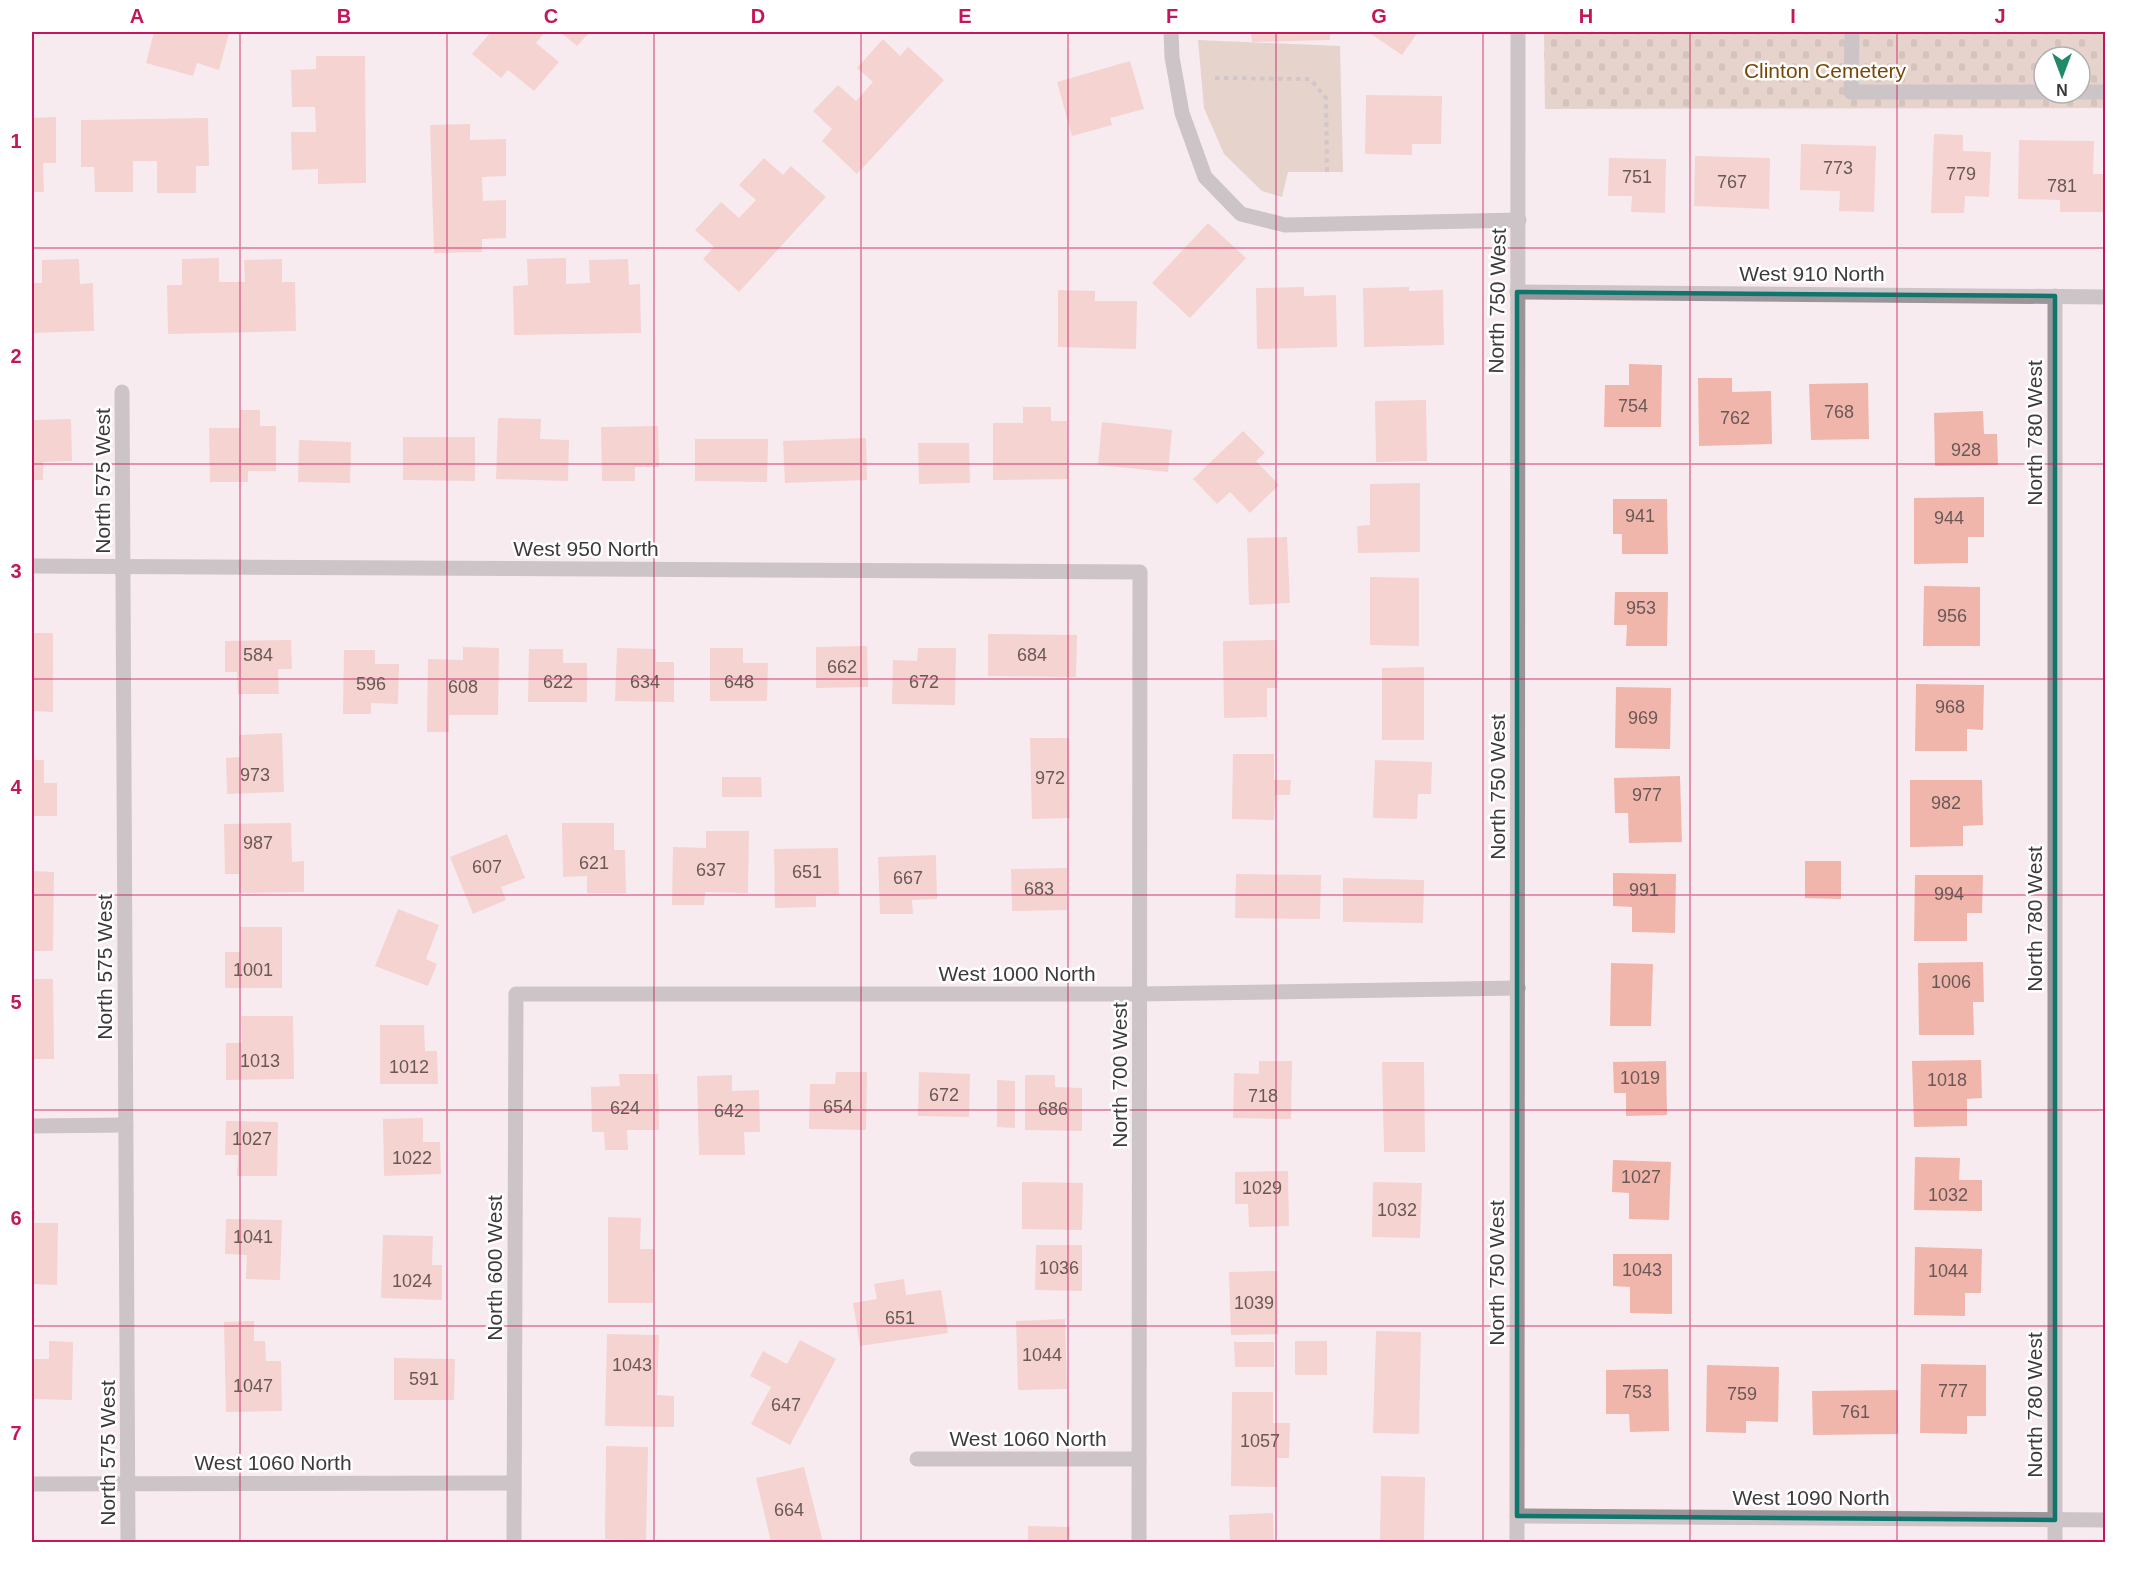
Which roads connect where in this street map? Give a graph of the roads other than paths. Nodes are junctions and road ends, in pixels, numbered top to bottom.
1 (1171, 32) edge
2 (1518, 32) edge
3 (1852, 32) edge
4 (2032, 92) edge
5 (1519, 220) junction
6 (1517, 292) junction
7 (2055, 296) junction
8 (2106, 297) edge
9 (122, 392) dead end
10 (32, 566) edge
11 (123, 567) junction
12 (1140, 572) joint
13 (1518, 988) junction
14 (516, 994) joint
15 (1140, 994) junction
16 (126, 1125) junction
17 (32, 1126) edge
18 (917, 1460) dead end
19 (1139, 1460) junction
20 (128, 1483) junction
21 (514, 1483) junction
22 (32, 1484) edge
23 (1517, 1516) junction
24 (2055, 1520) junction
25 (2106, 1520) edge
26 (128, 1542) edge
27 (514, 1542) edge
28 (1139, 1542) edge
29 (1517, 1542) edge
30 (2055, 1542) edge

1 - 5 street
2 - 5 street, North 750 West
3 - 4 street
5 - 6 street, North 750 West
6 - 7 street, West 910 North
6 - 13 street, North 750 West
7 - 8 street, West 910 North
7 - 24 street, North 780 West
9 - 11 street, North 575 West
10 - 11 street, West 950 North
11 - 12 street, West 950 North
11 - 16 street, North 575 West
12 - 15 street, North 700 West
13 - 15 street, West 1000 North
13 - 23 street, North 750 West
14 - 15 street, West 1000 North
14 - 21 street, North 600 West
15 - 19 street, North 700 West
16 - 17 street
16 - 20 street, North 575 West
18 - 19 street, West 1060 North
19 - 28 street, North 700 West
20 - 21 street, West 1060 North
20 - 22 street, West 1060 North
20 - 26 street, North 575 West
21 - 27 street, North 600 West
23 - 24 street, West 1090 North
23 - 29 street, North 750 West
24 - 25 street, West 1090 North
24 - 30 street, North 780 West

